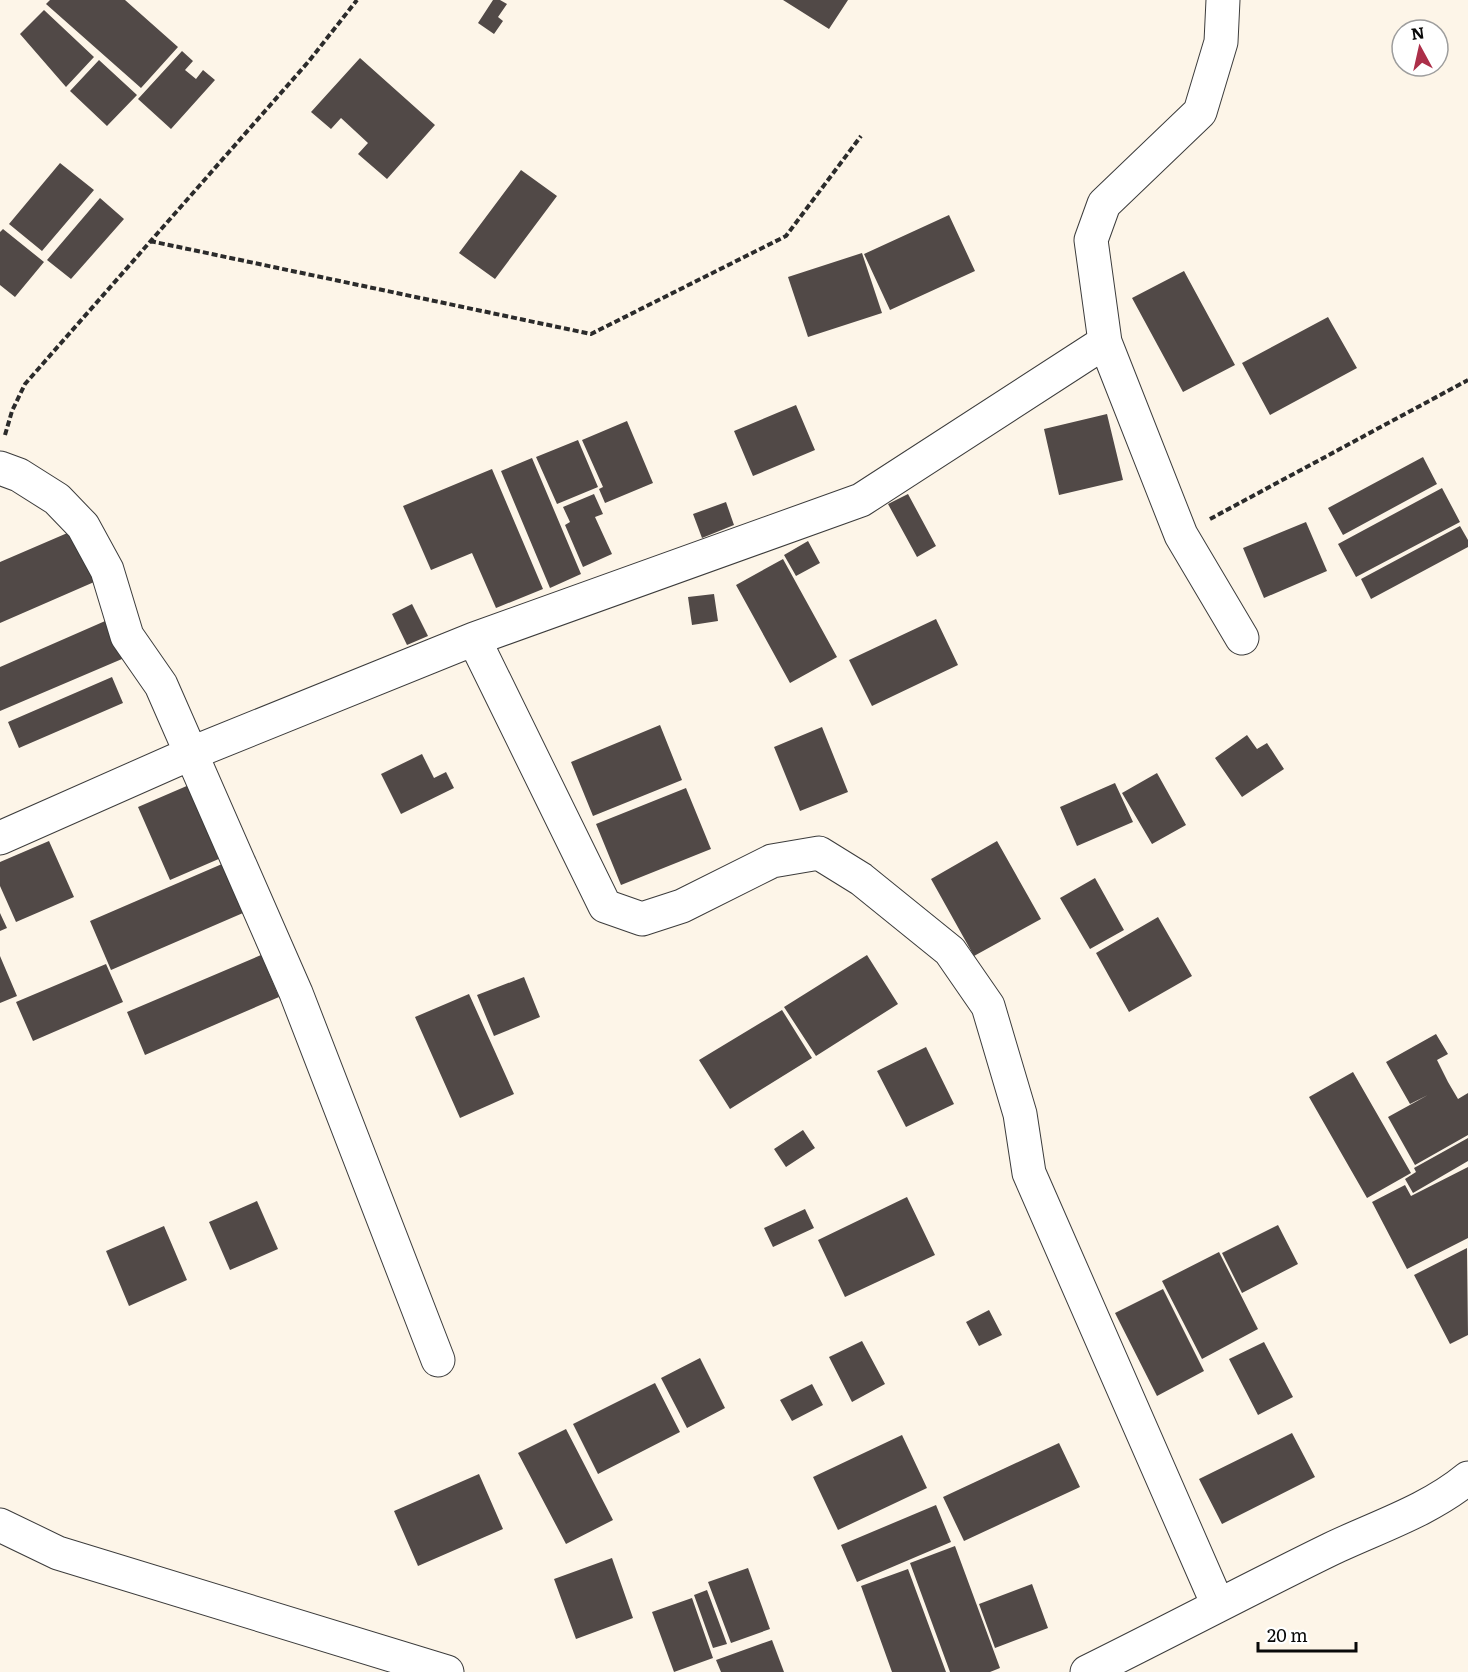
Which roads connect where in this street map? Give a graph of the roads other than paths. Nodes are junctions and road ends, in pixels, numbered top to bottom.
1 (1223, 0) edge
2 (1105, 342) junction
3 (1, 456) edge
4 (1242, 638) dead end
5 (474, 639) junction
6 (192, 753) junction
7 (0, 838) edge
8 (438, 1360) dead end
9 (1468, 1478) edge
10 (0, 1525) edge
11 (1218, 1605) junction
12 (447, 1672) edge
13 (1087, 1672) edge

1 - 2 street
2 - 4 street
2 - 5 street
3 - 6 street
5 - 6 street
5 - 11 street
6 - 7 street
6 - 8 street
9 - 11 street
10 - 12 street
11 - 13 street

